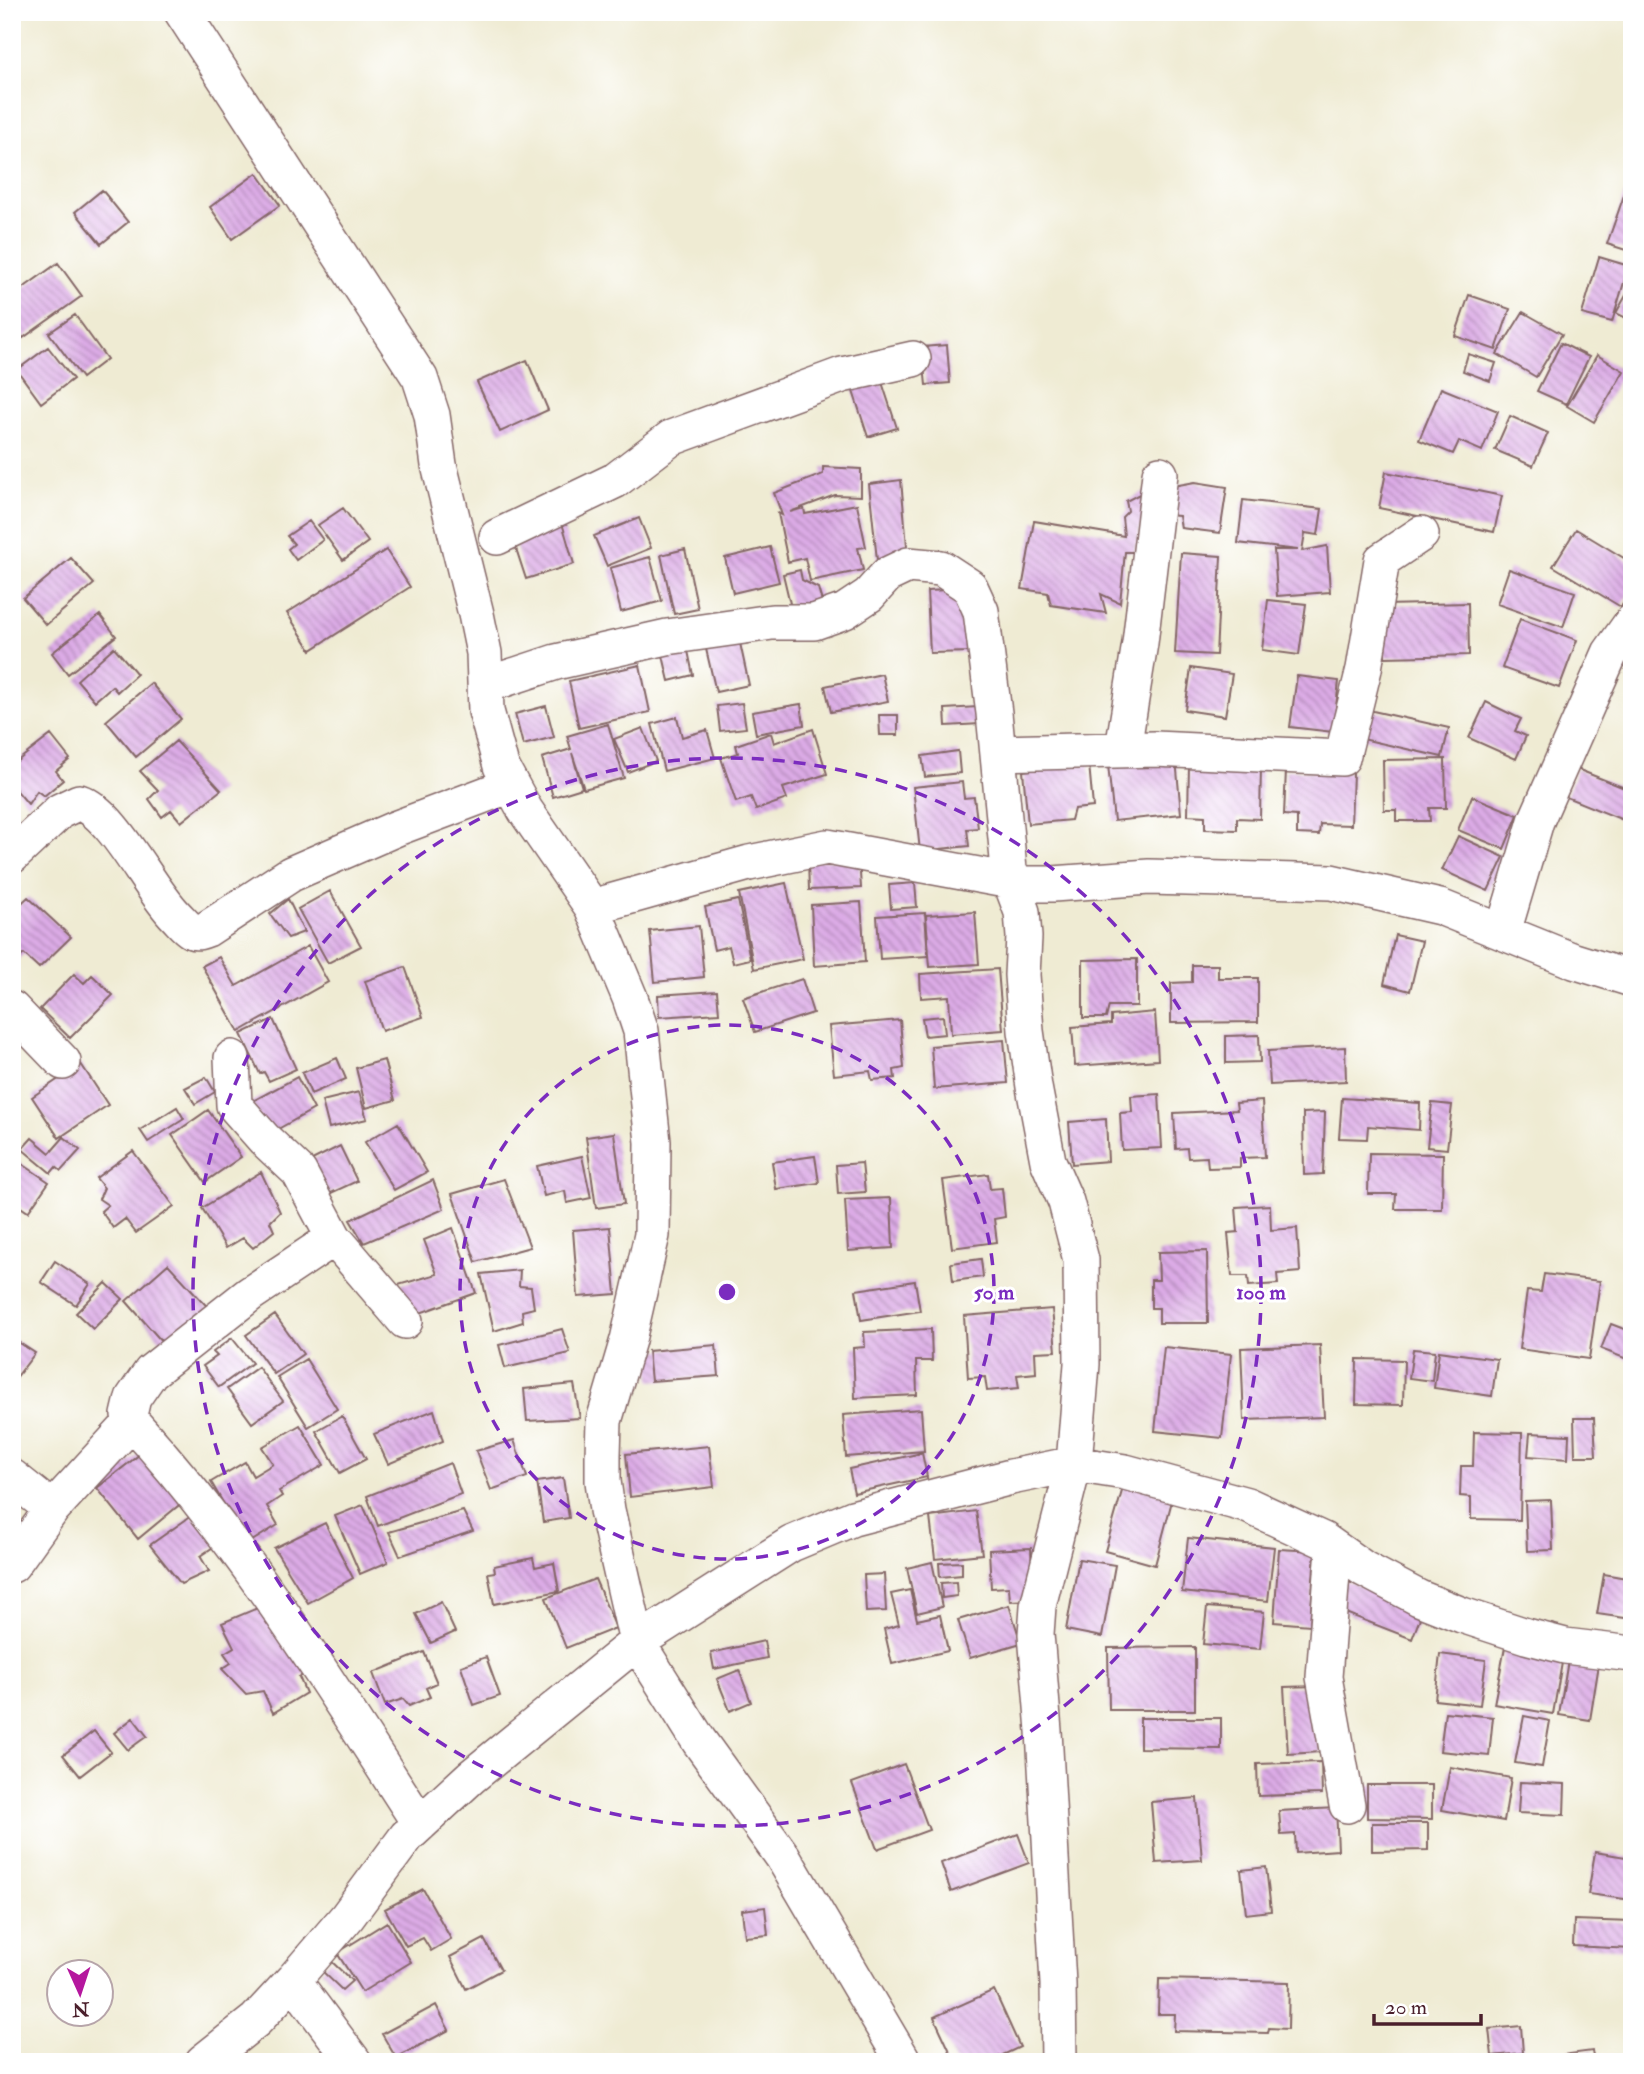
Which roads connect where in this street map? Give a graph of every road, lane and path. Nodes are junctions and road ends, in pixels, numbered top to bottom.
1 (182, 12) edge
2 (914, 359) dead end
3 (1160, 474) dead end
4 (1421, 534) dead end
5 (497, 537) dead end
6 (1632, 622) edge
7 (486, 685) junction
8 (1123, 749) junction
9 (998, 753) junction
10 (511, 785) junction
11 (12, 856) edge
12 (1010, 880) junction
13 (592, 907) junction
14 (1503, 932) junction
15 (1632, 979) edge
16 (12, 1009) edge
17 (232, 1058) dead end
18 (63, 1062) dead end
19 (334, 1238) junction
20 (405, 1321) dead end
21 (132, 1422) junction
22 (1074, 1464) junction
23 (12, 1478) edge
24 (52, 1509) junction
25 (1334, 1548) junction
26 (12, 1565) edge
27 (637, 1642) junction
28 (1632, 1654) edge
29 (1347, 1805) dead end
30 (420, 1824) junction
31 (293, 1980) junction
32 (203, 2062) edge
33 (354, 2062) edge
34 (904, 2062) edge
35 (1059, 2062) edge

1 - 7 street
2 - 5 street
3 - 8 street
4 - 8 street
6 - 14 street
7 - 9 street
7 - 10 street
8 - 9 street
9 - 12 street
10 - 11 street
10 - 13 street
12 - 13 street
12 - 14 street
12 - 22 street
13 - 27 street
14 - 15 street
16 - 18 street
17 - 19 street
19 - 20 street
19 - 21 street
21 - 24 street
21 - 30 street
22 - 25 street
22 - 27 street
22 - 35 street
23 - 24 street
24 - 26 street
25 - 28 street
25 - 29 street
27 - 30 street
27 - 34 street
30 - 31 street
31 - 32 street
31 - 33 street

